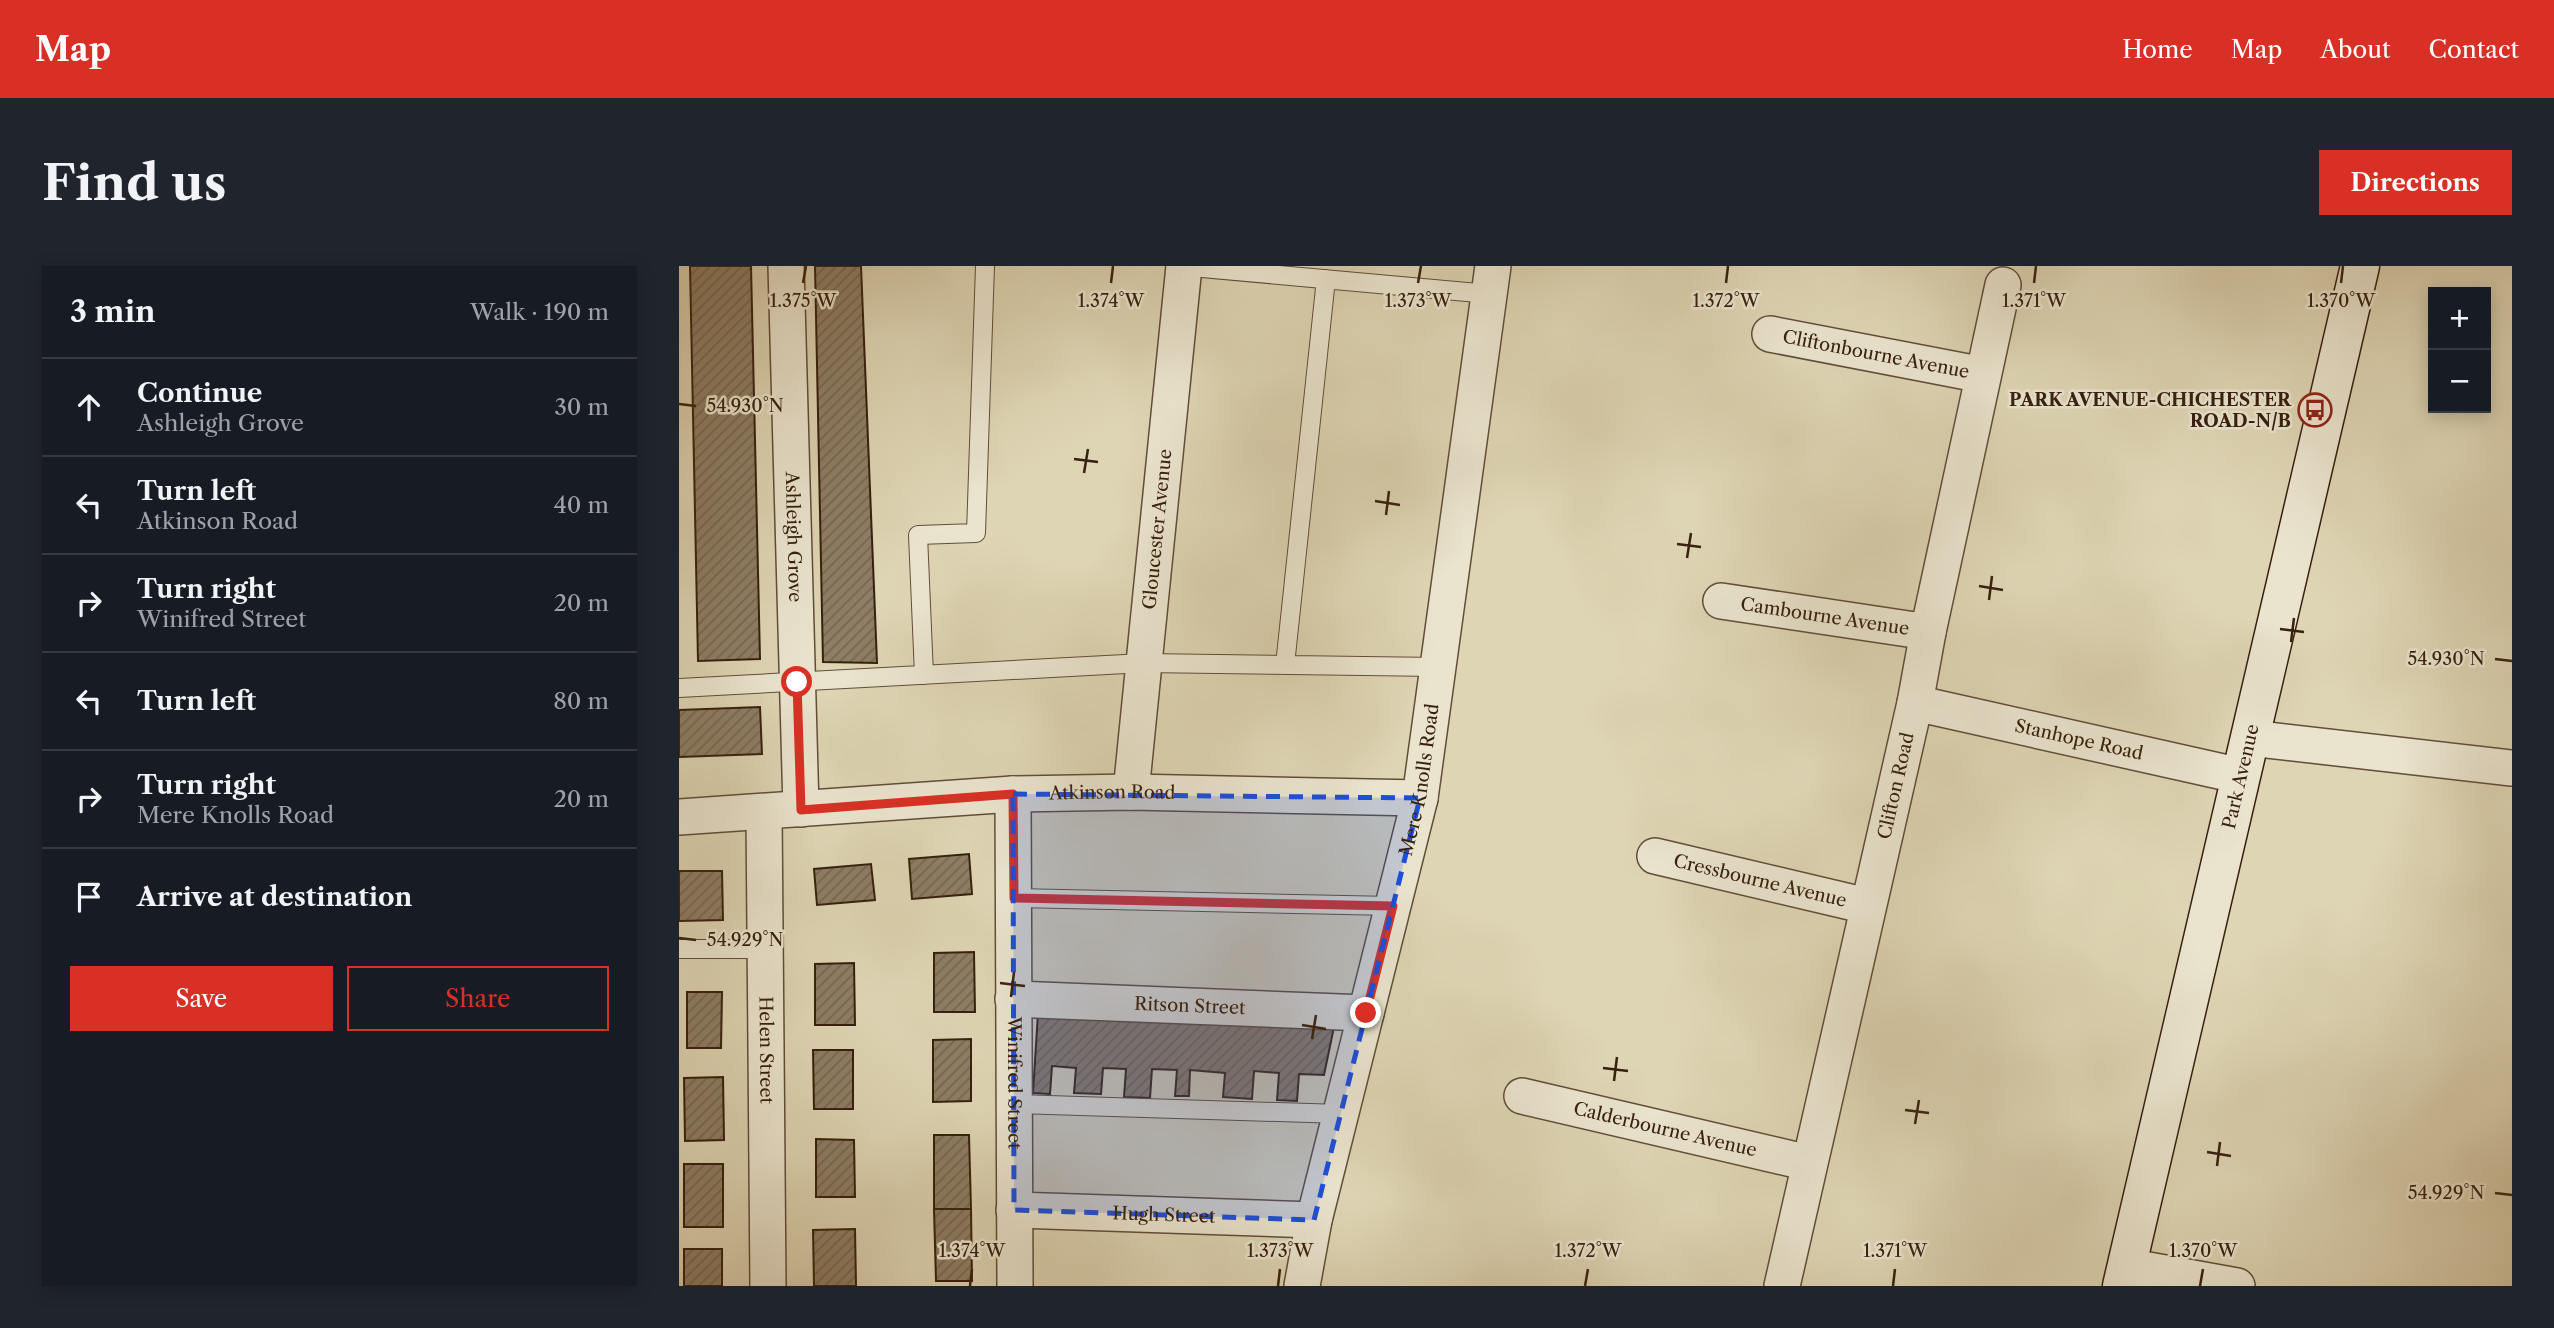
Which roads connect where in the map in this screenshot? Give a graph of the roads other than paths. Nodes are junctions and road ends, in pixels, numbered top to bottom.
1 (786, 266) edge
2 (985, 266) edge
3 (1183, 266) edge
4 (2360, 266) edge
5 (1326, 279) junction
6 (1491, 280) edge
7 (2003, 285) dead end
8 (1770, 334) dead end
9 (1983, 375) junction
10 (1721, 601) dead end
11 (1928, 632) junction
12 (1144, 663) junction
13 (1285, 665) junction
14 (1438, 667) junction
15 (924, 675) junction
16 (797, 682) junction
17 (679, 688) edge
18 (1915, 703) junction
19 (2250, 737) junction
20 (2512, 768) edge
21 (2241, 776) junction
22 (1131, 792) junction
23 (1013, 794) junction
24 (1420, 798) junction
25 (801, 810) junction
26 (764, 812) junction
27 (679, 817) edge
28 (1655, 856) dead end
29 (1014, 898) junction
30 (1393, 906) junction
31 (1867, 906) junction
32 (765, 948) junction
33 (679, 950) edge
34 (1013, 999) junction
35 (1366, 1013) junction
36 (1522, 1096) dead end
37 (1013, 1104) junction
38 (1341, 1114) junction
39 (1809, 1163) junction
40 (1014, 1210) junction
41 (1314, 1220) junction
42 (2124, 1276) edge
43 (768, 1286) edge
44 (1015, 1286) edge
45 (1302, 1286) edge
46 (1782, 1286) edge
47 (2237, 1286) edge

1 - 16 street, Ashleigh Grove
2 - 15 lane
3 - 5 lane
3 - 12 street, Gloucester Avenue
4 - 19 street, Park Avenue
5 - 6 lane
5 - 13 lane
6 - 14 street, Mere Knolls Road
7 - 9 street, Clifton Road
8 - 9 street, Cliftonbourne Avenue
9 - 11 street, Clifton Road
10 - 11 street, Cambourne Avenue
11 - 18 street, Clifton Road
12 - 13 lane
12 - 15 lane
12 - 22 street, Gloucester Avenue
13 - 14 lane
14 - 24 street, Mere Knolls Road
15 - 16 lane
16 - 17 lane
16 - 25 street, Ashleigh Grove
18 - 21 street, Stanhope Road
18 - 31 street, Clifton Road
19 - 20 street
19 - 21 street, Park Avenue
21 - 42 street, Park Avenue
22 - 23 street, Atkinson Road
22 - 24 street, Atkinson Road
23 - 25 street, Atkinson Road
23 - 29 street, Winifred Street
24 - 30 street, Mere Knolls Road
25 - 26 street, Atkinson Road
26 - 27 street, Atkinson Road
26 - 32 street, Helen Street
28 - 31 street, Cressbourne Avenue
29 - 30 lane
29 - 34 street, Winifred Street
30 - 35 street, Mere Knolls Road
31 - 39 street, Clifton Road
32 - 33 lane
32 - 43 street, Helen Street
34 - 35 street, Ritson Street
34 - 37 street, Winifred Street
35 - 38 street, Mere Knolls Road
36 - 39 street, Calderbourne Avenue
37 - 38 lane
37 - 40 street, Winifred Street
38 - 41 street, Mere Knolls Road
39 - 46 street, Clifton Road
40 - 41 street, Hugh Street
40 - 44 street, Winifred Street
41 - 45 street, Mere Knolls Road
42 - 47 street

